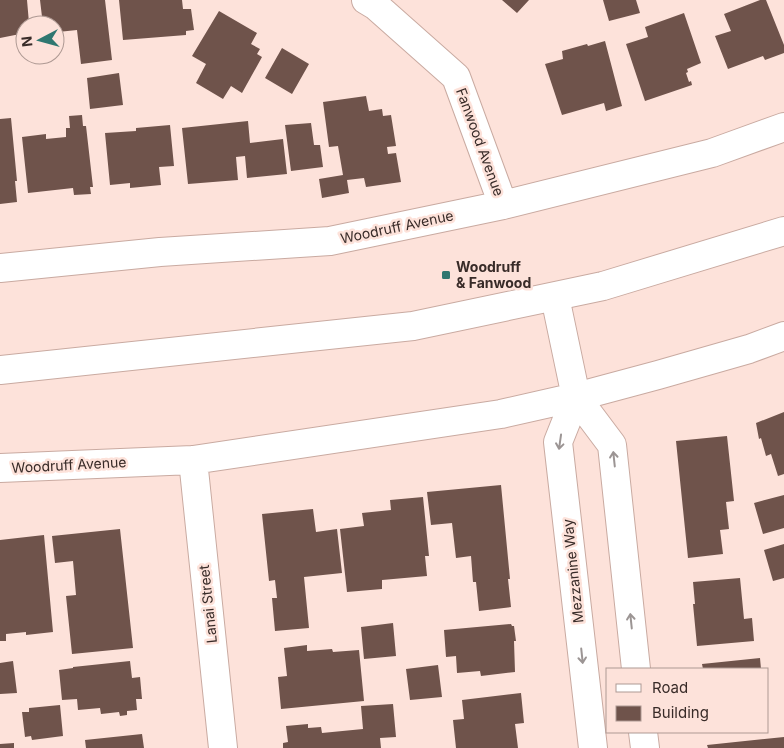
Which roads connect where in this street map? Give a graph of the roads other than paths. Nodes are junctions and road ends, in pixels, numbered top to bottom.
1 (366, 0) edge
2 (784, 127) edge
3 (503, 205) junction
4 (784, 231) edge
5 (0, 268) edge
6 (555, 297) junction
7 (784, 336) edge
8 (0, 370) edge
9 (576, 397) junction
10 (193, 460) junction
11 (0, 468) edge
12 (636, 668) edge
13 (643, 733) edge
14 (223, 748) edge
15 (593, 748) edge
16 (645, 748) edge

1 - 3 street, Fanwood Avenue
2 - 3 street, Woodruff Avenue
3 - 5 street, Woodruff Avenue
4 - 6 street
6 - 8 street
6 - 9 street
7 - 9 street, Woodruff Avenue
9 - 10 street, Woodruff Avenue
12 -> 9 street
9 -> 15 street, Mezzanine Way
10 - 11 street, Woodruff Avenue
10 - 14 street, Lanai Street
13 - 16 street

